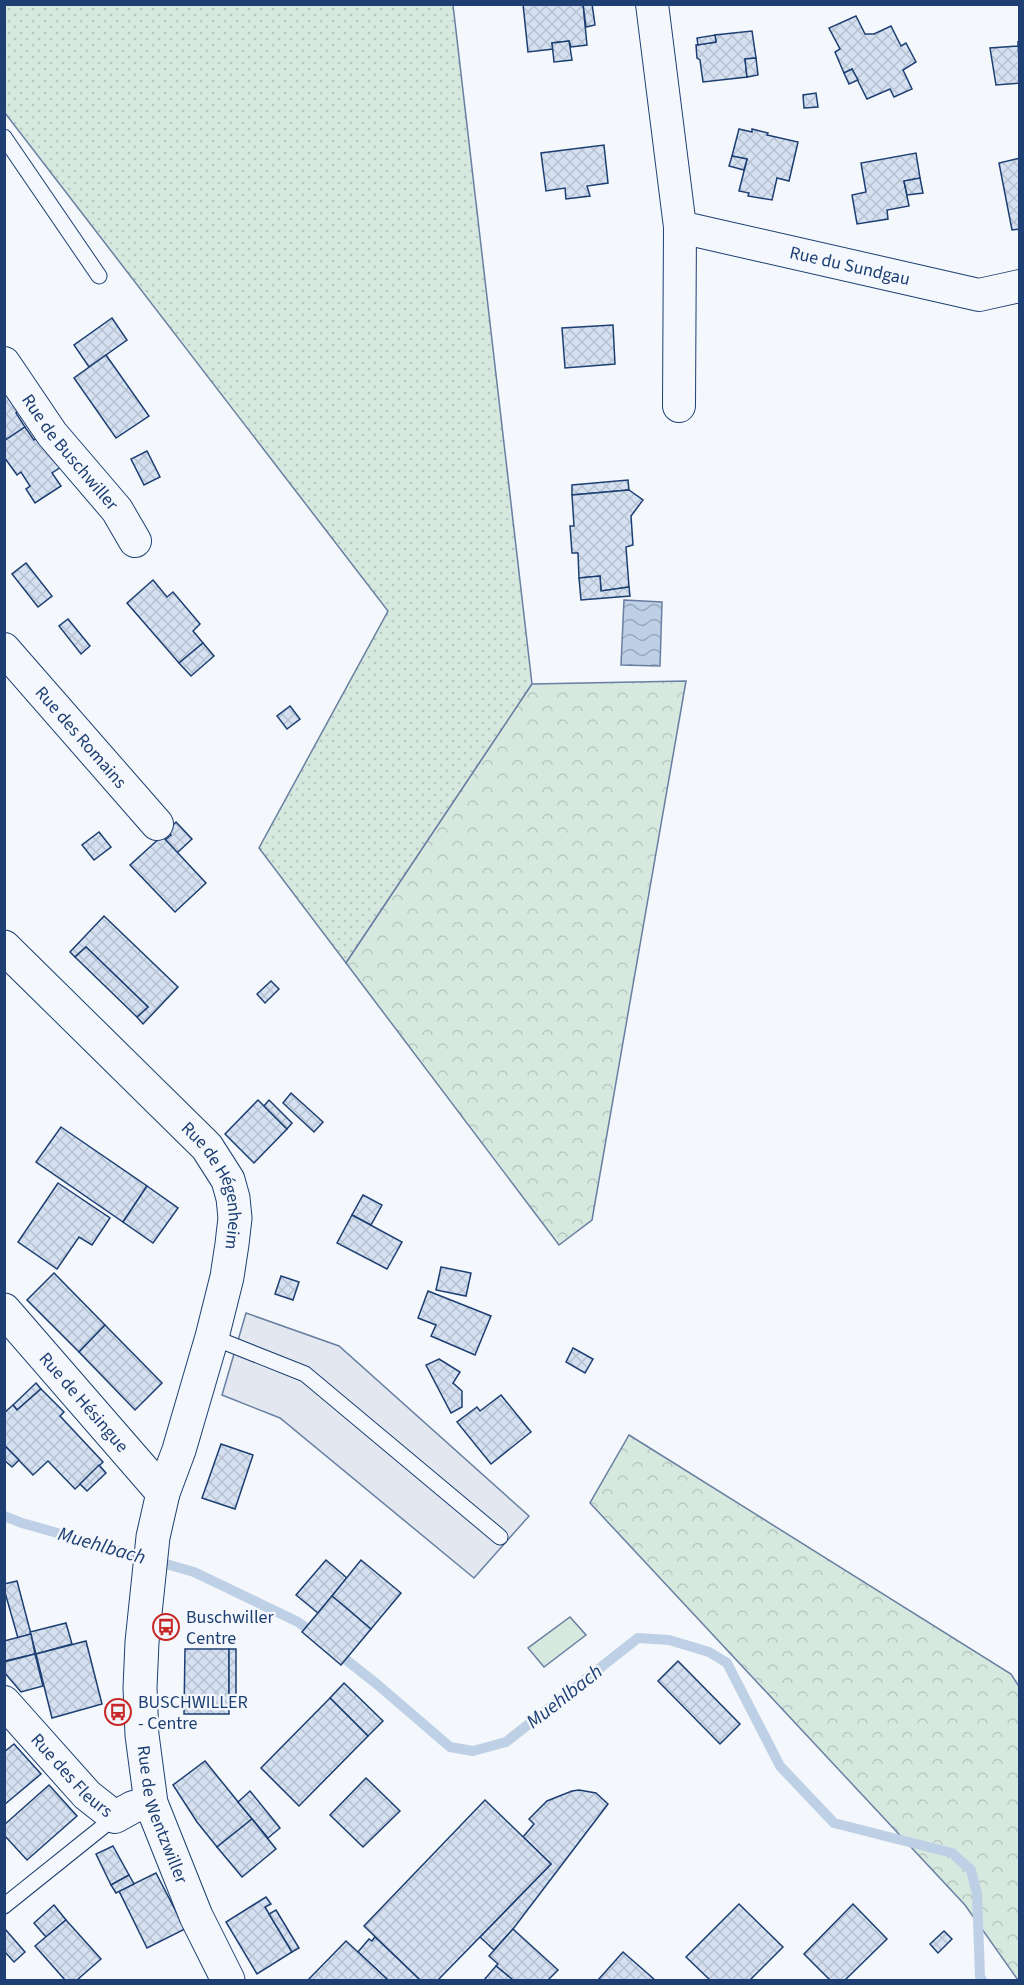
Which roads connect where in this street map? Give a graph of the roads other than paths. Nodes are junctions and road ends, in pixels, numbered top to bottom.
1 (652, 4) edge
2 (4, 137) edge
3 (680, 226) junction
4 (99, 276) dead end
5 (1020, 286) edge
6 (4, 363) edge
7 (679, 406) dead end
8 (135, 541) dead end
9 (4, 649) edge
10 (157, 824) dead end
11 (4, 947) edge
12 (4, 1310) edge
13 (212, 1337) junction
14 (163, 1493) junction
15 (500, 1537) dead end
16 (4, 1702) edge
17 (151, 1803) junction
18 (115, 1817) junction
19 (4, 1906) edge
20 (228, 1980) edge

1 - 3 street
2 - 4 lane
3 - 5 street, Rue du Sundgau
3 - 7 street
6 - 8 street, Rue de Buschwiller
9 - 10 street, Rue des Romains
11 - 13 street, Rue de Hégenheim
12 - 14 street, Rue de Hésingue
13 - 14 street, Rue de Hégenheim
13 - 15 lane
14 - 17 street, Rue de Wentzwiller
16 - 18 street, Rue des Fleurs
17 - 18 street, Rue des Fleurs
17 - 20 street, Rue de Wentzwiller
18 - 19 lane

